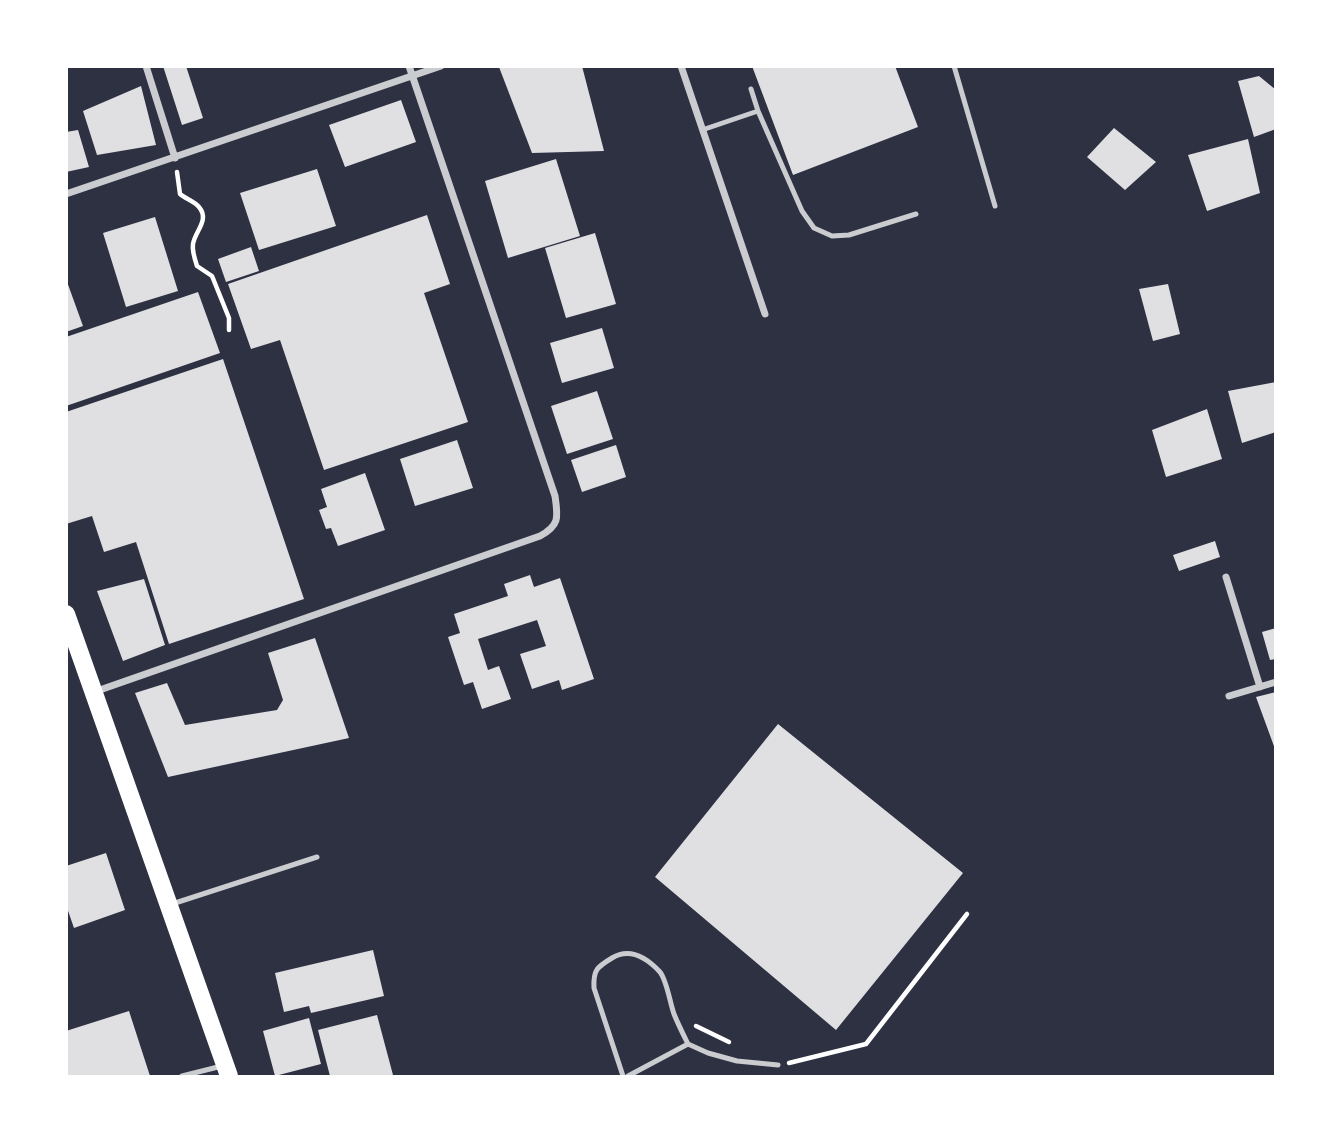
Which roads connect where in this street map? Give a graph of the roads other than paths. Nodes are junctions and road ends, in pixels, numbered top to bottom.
1 (146, 66) edge
2 (409, 66) edge
3 (441, 66) edge
4 (681, 66) edge
5 (954, 66) edge
6 (413, 76) junction
7 (751, 89) dead end
8 (758, 111) junction
9 (702, 130) junction
10 (175, 158) junction
11 (66, 194) edge
12 (995, 206) dead end
13 (916, 214) dead end
14 (765, 314) dead end
15 (1226, 577) dead end
16 (66, 614) edge
17 (1276, 682) edge
18 (1260, 687) junction
19 (93, 692) junction
20 (1229, 696) dead end
21 (317, 858) dead end
22 (169, 905) junction
23 (688, 1044) junction
24 (778, 1065) road end
25 (227, 1071) edge
26 (182, 1076) edge
27 (623, 1076) edge
28 (628, 1076) edge

1 - 10 street
2 - 6 street
3 - 6 street
4 - 9 street
5 - 12 lane
6 - 10 street
6 - 19 street
7 - 8 lane
8 - 9 lane
8 - 13 lane
9 - 14 street
10 - 11 street
15 - 18 street
16 - 19 main road
17 - 18 street
18 - 20 street
19 - 22 main road
21 - 22 lane
22 - 25 main road
23 - 24 lane
23 - 27 lane
23 - 28 lane
25 - 26 lane

